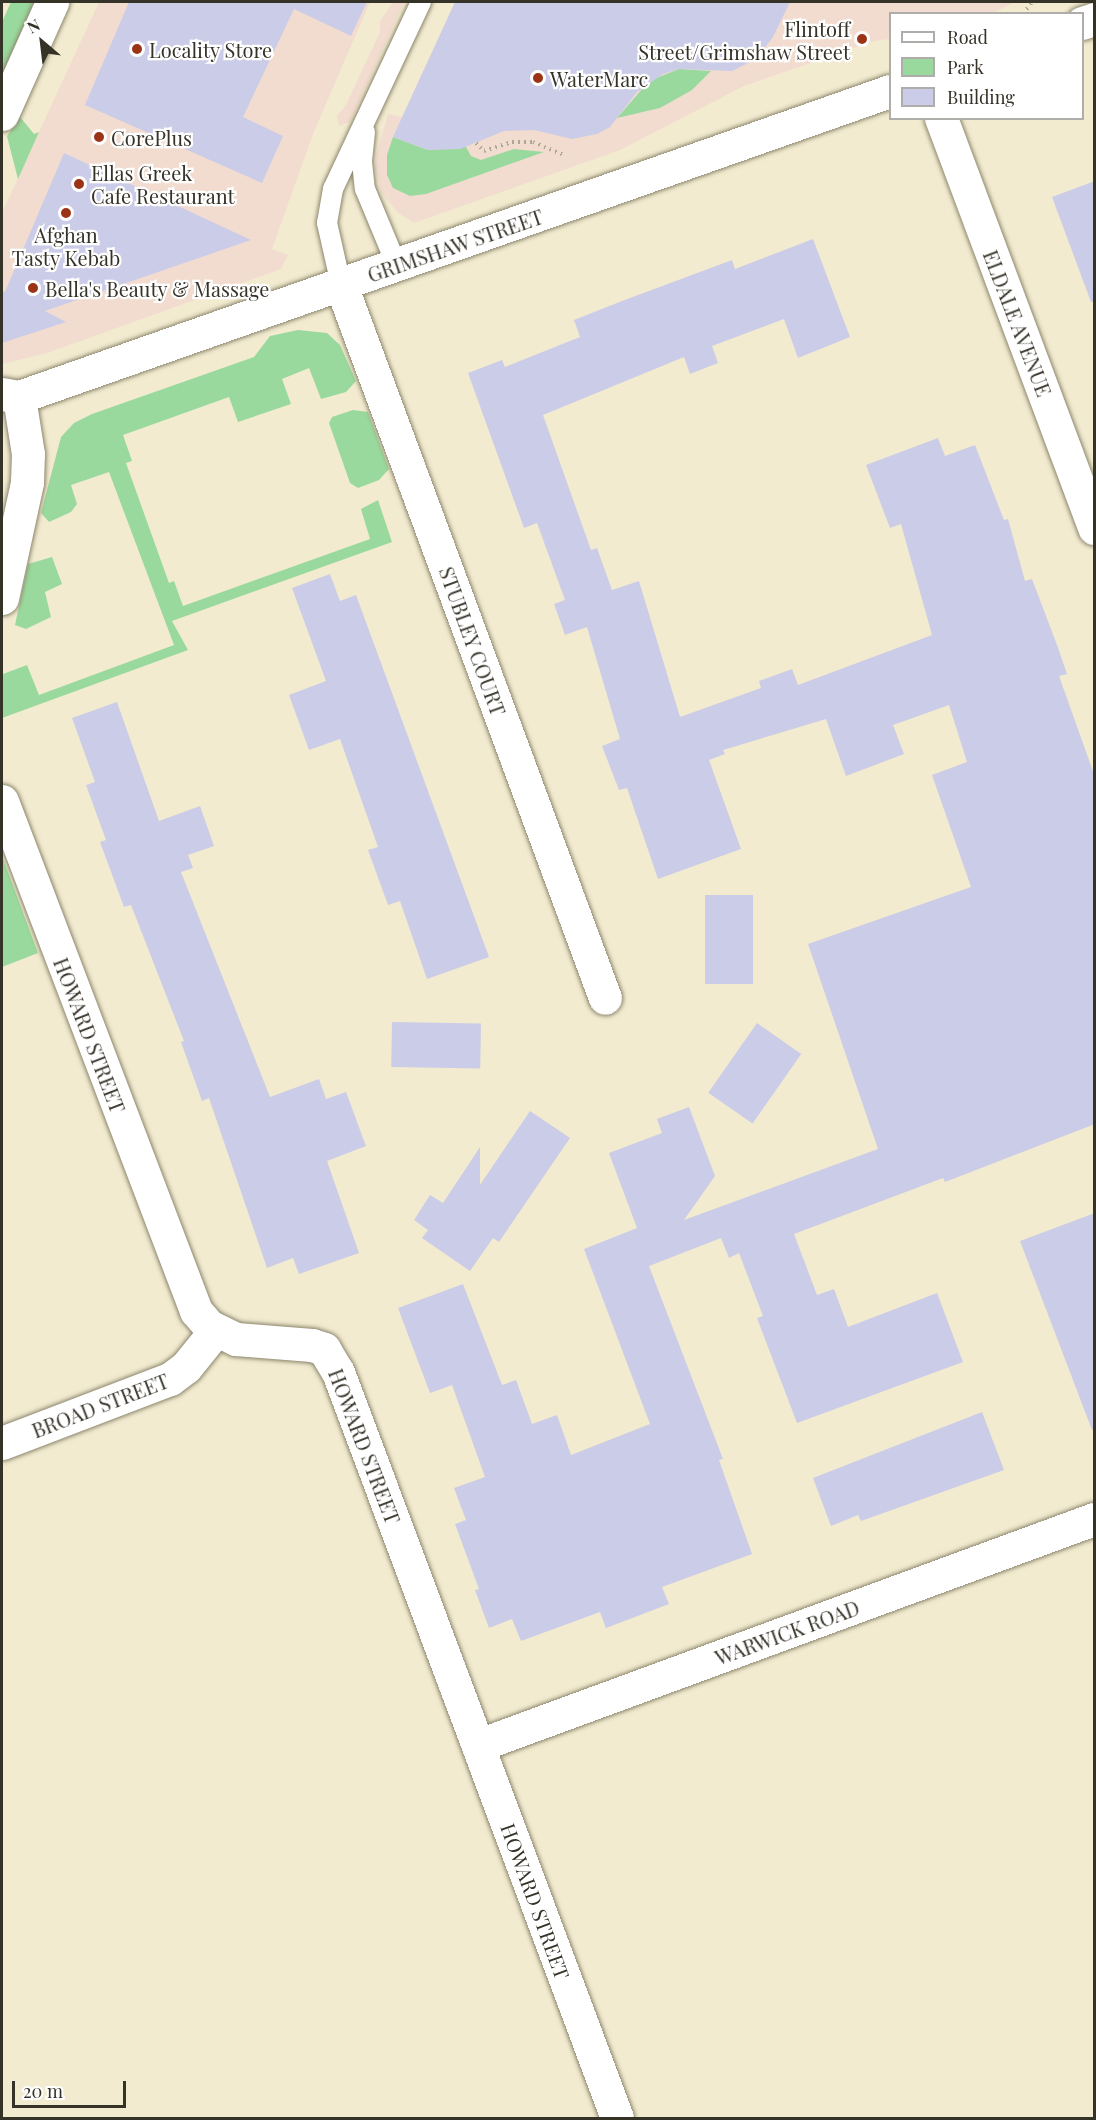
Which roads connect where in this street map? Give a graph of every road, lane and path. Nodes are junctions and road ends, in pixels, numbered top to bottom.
1 (52, 2) edge
2 (420, 2) edge
3 (889, 92) edge
4 (2, 114) edge
5 (367, 120) junction
6 (942, 120) edge
7 (476, 143) dead end
8 (563, 155) dead end
9 (398, 266) junction
10 (341, 285) junction
11 (8, 402) edge
12 (1095, 528) edge
13 (2, 598) edge
14 (2, 801) edge
15 (605, 998) dead end
16 (216, 1330) junction
17 (2, 1443) edge
18 (1095, 1519) edge
19 (479, 1745) junction
20 (617, 2118) edge

1 - 4 street
2 - 5 lane
3 - 9 street, GRIMSHAW STREET
5 - 9 lane
5 - 10 lane
6 - 12 street, ELDALE AVENUE
7 - 8 path
9 - 10 street, GRIMSHAW STREET
10 - 11 street, GRIMSHAW STREET
10 - 15 street, STUBLEY COURT
11 - 13 street
14 - 16 street, HOWARD STREET
16 - 17 street, BROAD STREET
16 - 19 street, HOWARD STREET
18 - 19 street, WARWICK ROAD
19 - 20 street, HOWARD STREET

